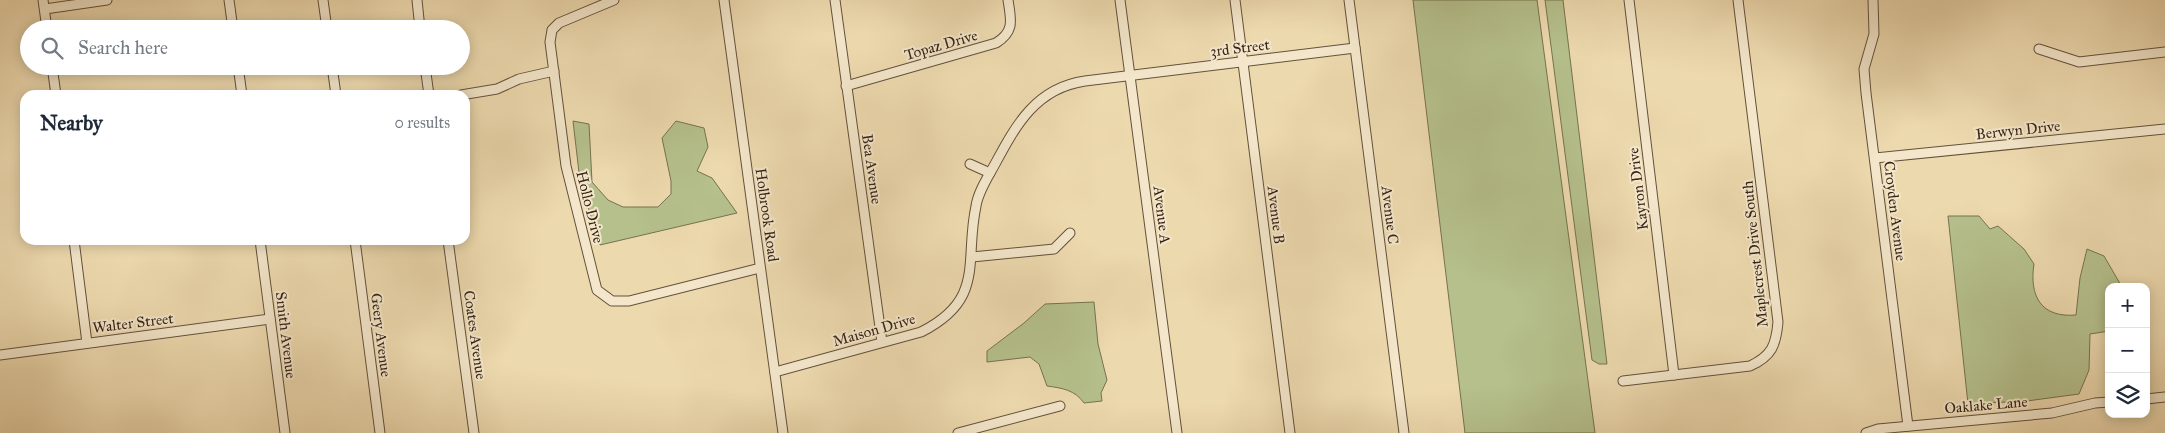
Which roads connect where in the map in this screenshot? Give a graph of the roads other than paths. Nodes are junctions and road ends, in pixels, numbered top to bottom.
1 (107, 0) edge
2 (229, 0) edge
3 (323, 0) edge
4 (417, 0) edge
5 (614, 0) edge
6 (724, 0) edge
7 (835, 0) edge
8 (1008, 0) edge
9 (1120, 0) edge
10 (1235, 0) edge
11 (1349, 0) edge
12 (1629, 0) edge
13 (1738, 0) edge
14 (1874, 0) edge
15 (44, 4) edge
16 (46, 20) edge
17 (232, 20) edge
18 (326, 20) edge
19 (419, 20) edge
20 (1355, 48) junction
21 (2038, 49) dead end
22 (2165, 52) edge
23 (1242, 61) junction
24 (554, 70) junction
25 (53, 75) edge
26 (239, 75) edge
27 (333, 75) edge
28 (426, 75) edge
29 (1130, 76) junction
30 (846, 86) junction
31 (55, 90) edge
32 (241, 90) edge
33 (335, 90) edge
34 (428, 90) edge
35 (470, 93) edge
36 (2165, 129) edge
37 (1875, 158) junction
38 (970, 164) dead end
39 (990, 173) junction
40 (1070, 233) dead end
41 (75, 245) edge
42 (261, 245) edge
43 (356, 245) edge
44 (449, 245) edge
45 (972, 257) junction
46 (760, 268) junction
47 (270, 319) junction
48 (882, 342) junction
49 (87, 343) junction
50 (0, 355) edge
51 (775, 372) junction
52 (1674, 375) junction
53 (1623, 381) dead end
54 (2165, 397) edge
55 (2150, 399) edge
56 (2105, 402) edge
57 (1060, 406) dead end
58 (1908, 426) junction
59 (285, 433) edge
60 (380, 433) edge
61 (474, 433) edge
62 (783, 433) edge
63 (958, 433) edge
64 (1177, 433) edge
65 (1290, 433) edge
66 (1404, 433) edge
67 (1866, 433) edge

1 - 15 street
2 - 17 street
3 - 18 street
4 - 19 street
5 - 24 street, Hollo Drive
6 - 46 street, Holbrook Road
7 - 30 street, Bea Avenue
8 - 30 street, Topaz Drive
9 - 29 street, Avenue A
10 - 23 street, Avenue B
11 - 20 street, Avenue C
12 - 52 street, Kayron Drive
13 - 52 street, Maplecrest Drive South
14 - 37 street, Croyden Avenue
15 - 16 street
20 - 23 street, 3rd Street
20 - 66 street, Avenue C
21 - 22 street
23 - 29 street, 3rd Street
23 - 65 street, Avenue B
24 - 35 street
24 - 46 street, Hollo Drive
25 - 31 street
26 - 32 street
27 - 33 street
28 - 34 street
29 - 39 street, Maison Drive
29 - 64 street, Avenue A
30 - 48 street, Bea Avenue
36 - 37 street, Berwyn Drive
37 - 58 street, Croyden Avenue
38 - 39 street
39 - 45 street, Maison Drive
40 - 45 street
41 - 49 street
42 - 47 street, Smith Avenue
43 - 60 street, Geery Avenue
44 - 61 street, Coates Avenue
45 - 48 street, Maison Drive
46 - 51 street, Holbrook Road
47 - 49 street, Walter Street
47 - 59 street, Smith Avenue
48 - 51 street, Maison Drive
49 - 50 street, Walter Street
51 - 62 street, Holbrook Road
52 - 53 street, Maplecrest Drive South
54 - 55 street
56 - 58 street, Oaklake Lane
57 - 63 street
58 - 67 street, Oaklake Lane

